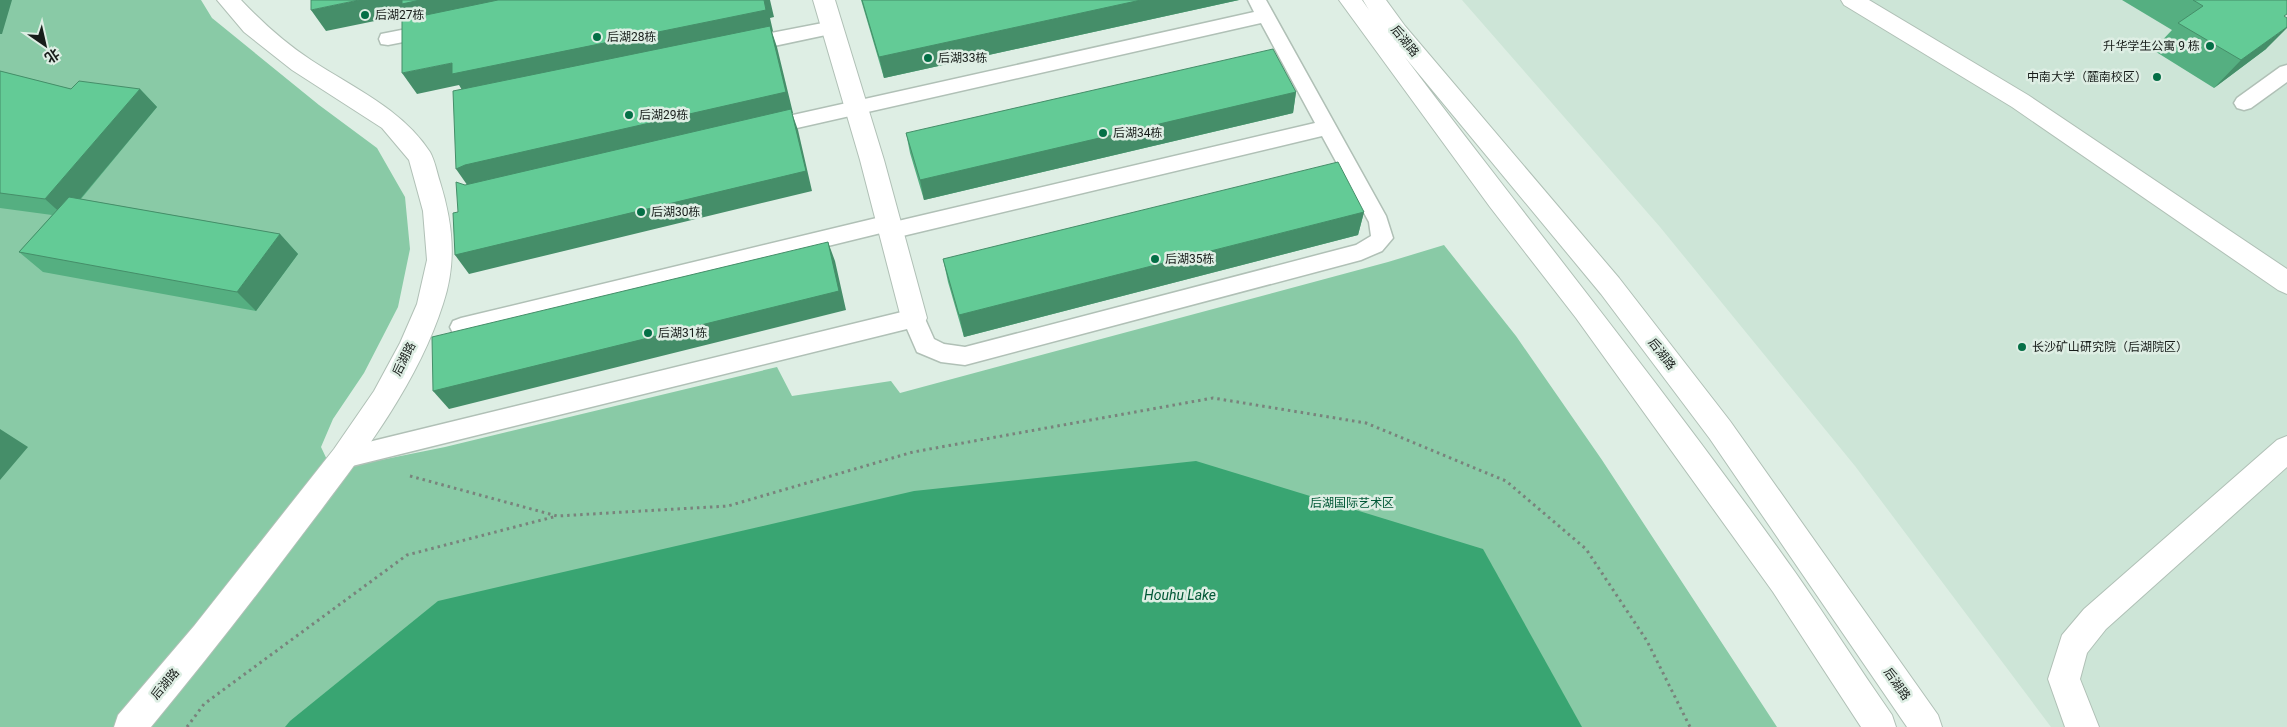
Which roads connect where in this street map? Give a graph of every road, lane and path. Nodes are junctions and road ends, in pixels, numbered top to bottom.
1 (228, 0) edge
2 (826, 0) edge
3 (1350, 0) edge
4 (1374, 0) edge
5 (1852, 0) edge
6 (1261, 8) edge
7 (453, 25) edge
8 (833, 27) junction
9 (388, 39) dead end
10 (726, 50) edge
11 (2287, 72) edge
12 (2244, 103) dead end
13 (856, 107) junction
14 (1328, 127) junction
15 (750, 132) edge
16 (889, 227) junction
17 (2287, 283) edge
18 (914, 318) junction
19 (461, 327) dead end
20 (2287, 449) edge
21 (344, 458) junction
22 (409, 476) dead end
23 (557, 516) junction
24 (130, 727) edge
25 (187, 727) edge
26 (1690, 727) edge
27 (1880, 727) edge
28 (1926, 727) edge
29 (2083, 727) edge

1 - 21 street, 后湖路
2 - 8 street
3 - 27 street, 后湖路
4 - 28 street, 后湖路
5 - 17 street
6 - 13 lane
6 - 14 lane
7 - 9 lane
8 - 10 lane
8 - 13 street
11 - 12 lane
13 - 15 lane
13 - 16 street
14 - 16 lane
14 - 18 lane
16 - 18 street
16 - 19 lane
18 - 21 lane
20 - 29 street
21 - 24 street, 后湖路
22 - 23 path
23 - 25 path
23 - 26 path

